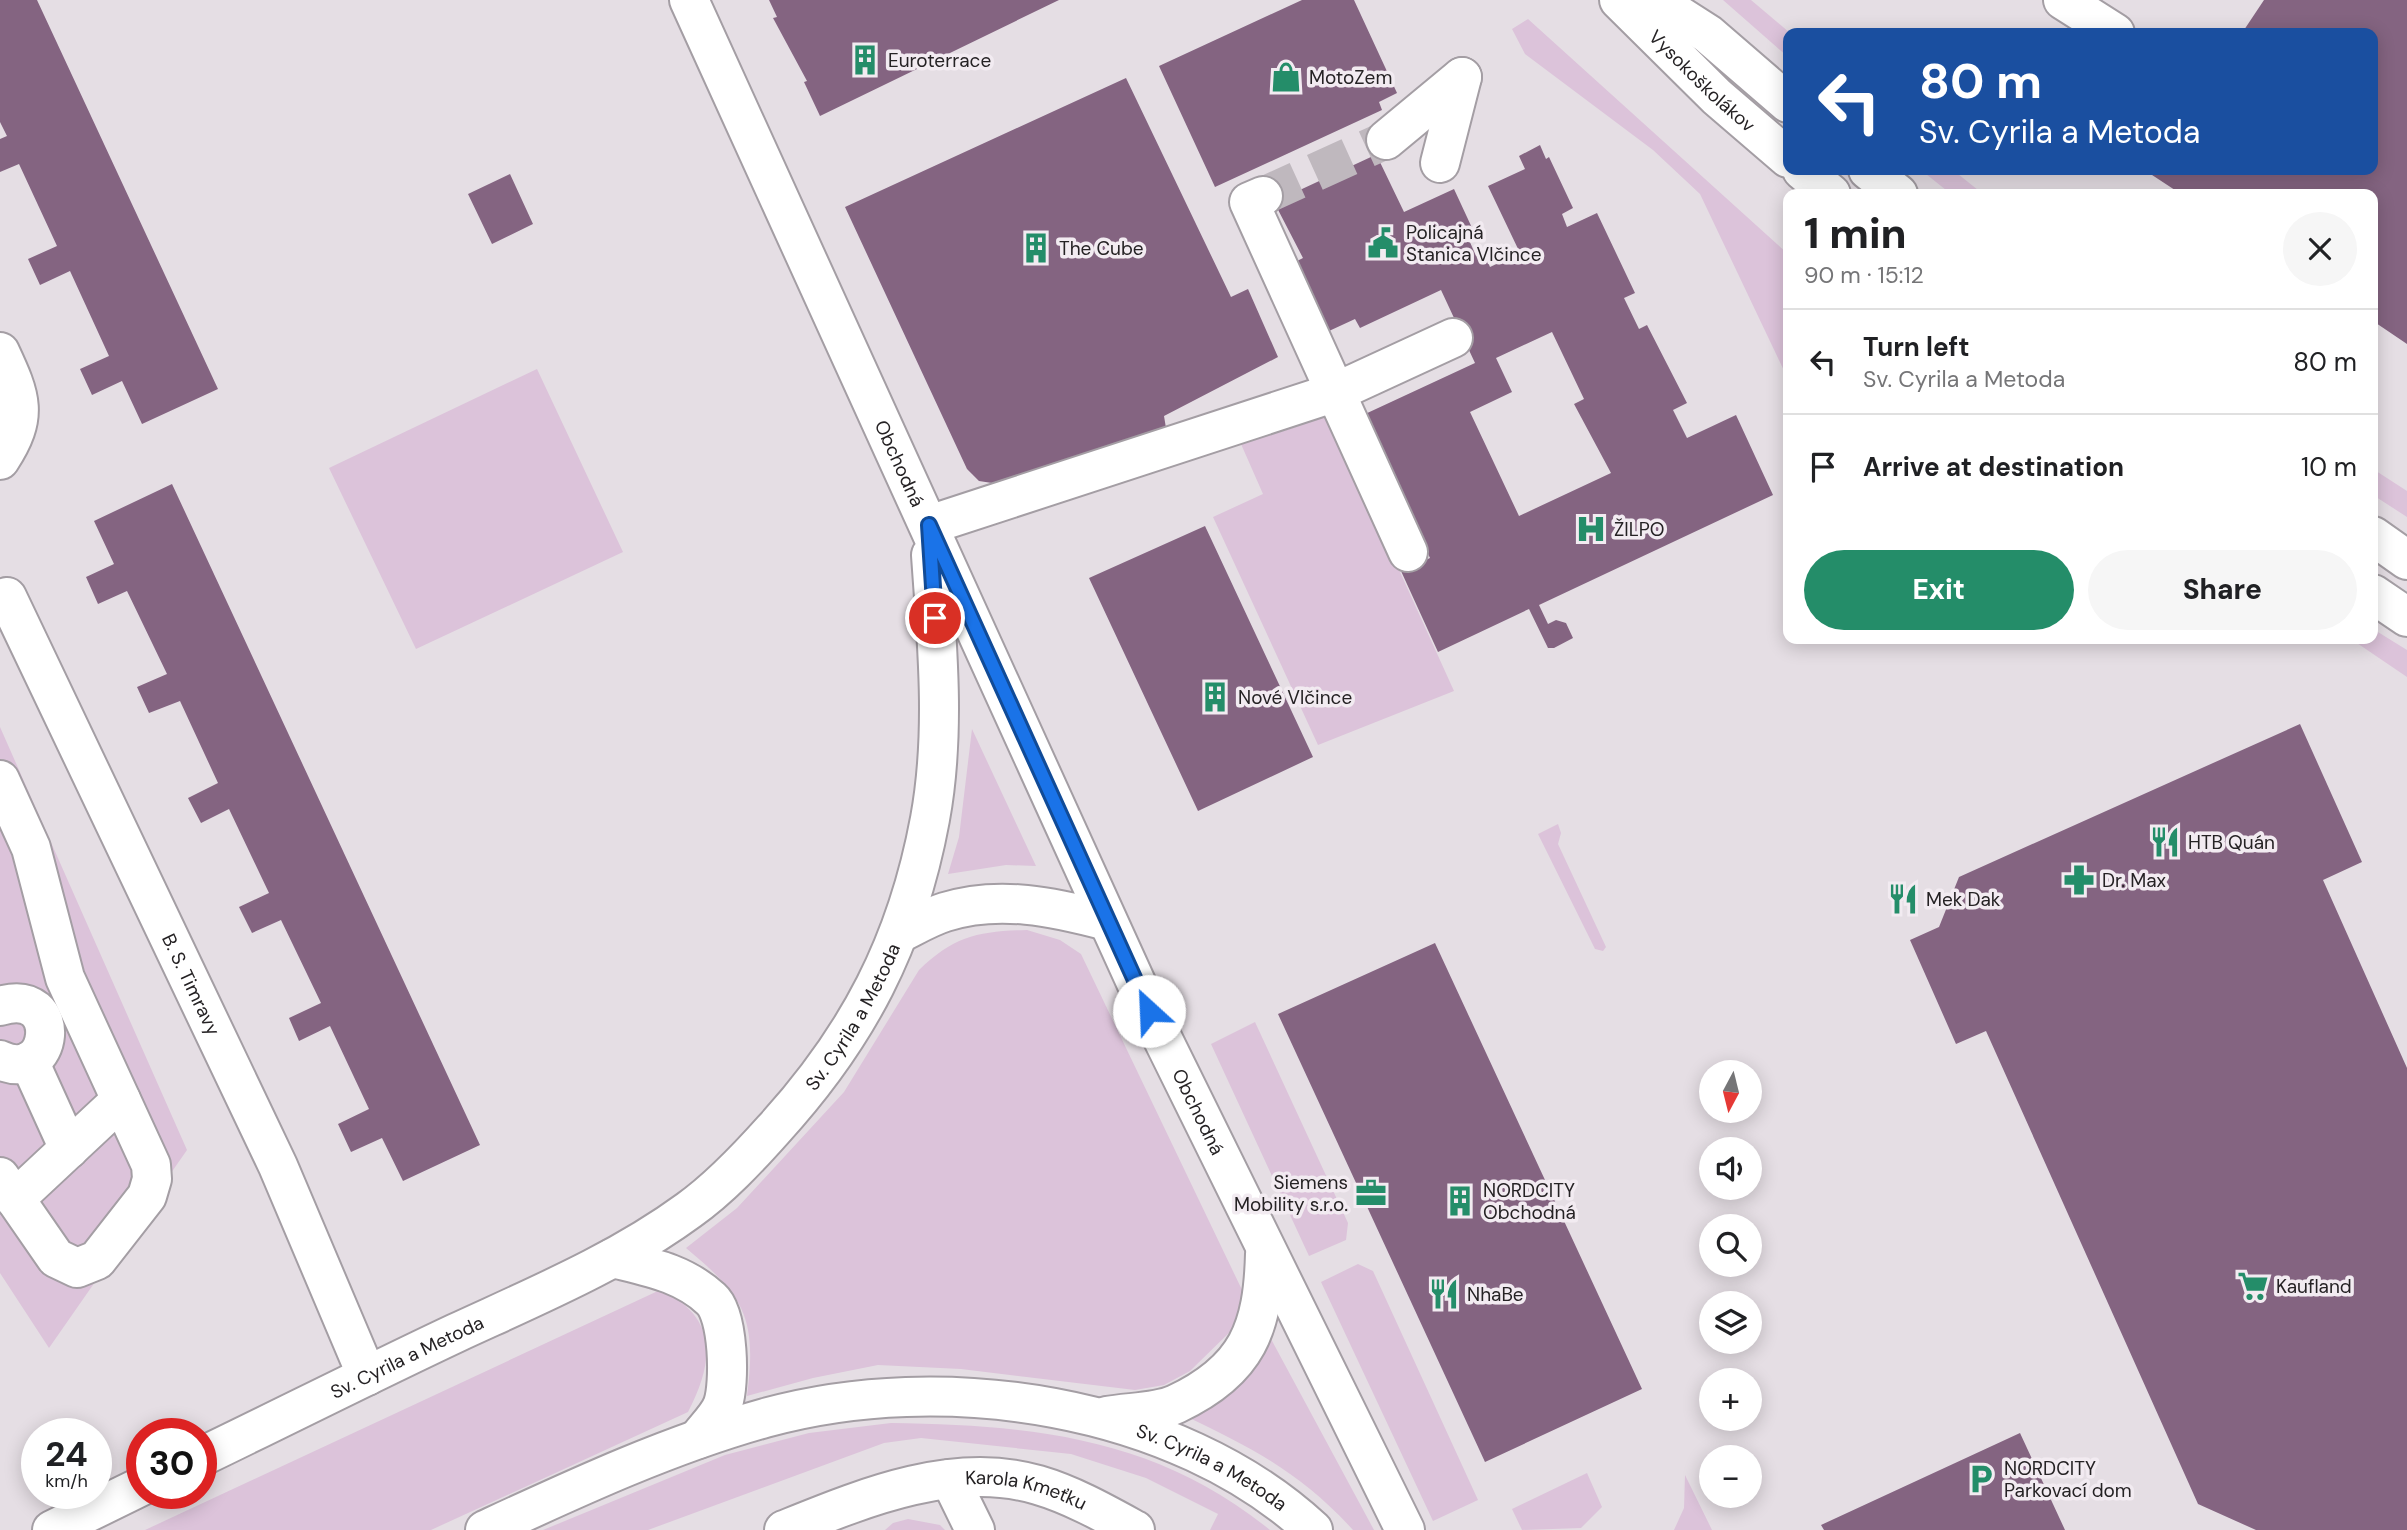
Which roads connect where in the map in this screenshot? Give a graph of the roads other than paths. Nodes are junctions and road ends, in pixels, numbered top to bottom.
1 (689, 0) edge
2 (1619, 0) edge
3 (1655, 0) edge
4 (2063, 0) edge
5 (2107, 28) edge
6 (1783, 99) edge
7 (1386, 140) tunnel mouth
8 (1783, 154) edge
9 (1440, 163) dead end
10 (1808, 175) edge
11 (1874, 175) edge
12 (1825, 189) edge
13 (1892, 189) edge
14 (1263, 195) dead end
15 (1453, 338) dead end
16 (0, 352) edge
17 (1336, 392) junction
18 (0, 460) edge
19 (979, 481) dead end
20 (929, 525) junction
21 (2378, 540) edge
22 (1408, 552) dead end
23 (2407, 560) edge
24 (8, 597) dead end
25 (2378, 597) edge
26 (2407, 617) edge
27 (1, 784) edge
28 (1107, 921) junction
29 (900, 933) junction
30 (0, 1006) edge
31 (60, 1011) junction
32 (15, 1060) edge
33 (121, 1100) junction
34 (69, 1149) junction
35 (8, 1188) edge
36 (1266, 1251) junction
37 (613, 1258) junction
38 (367, 1376) junction
39 (1103, 1416) junction
40 (698, 1439) junction
41 (217, 1449) edge
42 (950, 1479) junction
43 (126, 1494) edge
44 (52, 1530) edge
45 (485, 1530) edge
46 (784, 1530) edge
47 (975, 1530) edge
48 (1135, 1530) edge
49 (1313, 1530) edge
50 (1405, 1530) edge

1 - 20 street, Obchodná
2 - 8 street, Vysokoškolákov
3 - 6 street, Vysokoškolákov
4 - 5 street
7 - 9 street
10 - 12 street
11 - 13 street
14 - 17 street
15 - 17 street
16 - 18 street
17 - 20 street
17 - 22 street
19 - 20 street
20 - 28 street, Obchodná
20 - 29 street, Sv. Cyrila a Metoda
21 - 23 street
24 - 38 street, B. S. Timravy
25 - 26 street
27 - 31 street
28 - 29 street, Sv. Cyrila a Metoda
28 - 36 street, Obchodná
29 - 37 street, Sv. Cyrila a Metoda
30 - 31 street
31 - 32 street
31 - 33 street
32 - 34 street
33 - 34 street
33 - 35 street
34 - 35 street
36 - 39 street, Sv. Cyrila a Metoda
36 - 50 street, Obchodná
37 - 38 street, Sv. Cyrila a Metoda
37 - 40 street
38 - 41 street, Sv. Cyrila a Metoda
39 - 40 street, Sv. Cyrila a Metoda
39 - 49 street, Sv. Cyrila a Metoda
40 - 45 street, Sv. Cyrila a Metoda
42 - 46 street, Karola Kmeťku
42 - 47 street, Karola Kmeťku
42 - 48 street, Karola Kmeťku
43 - 44 street

